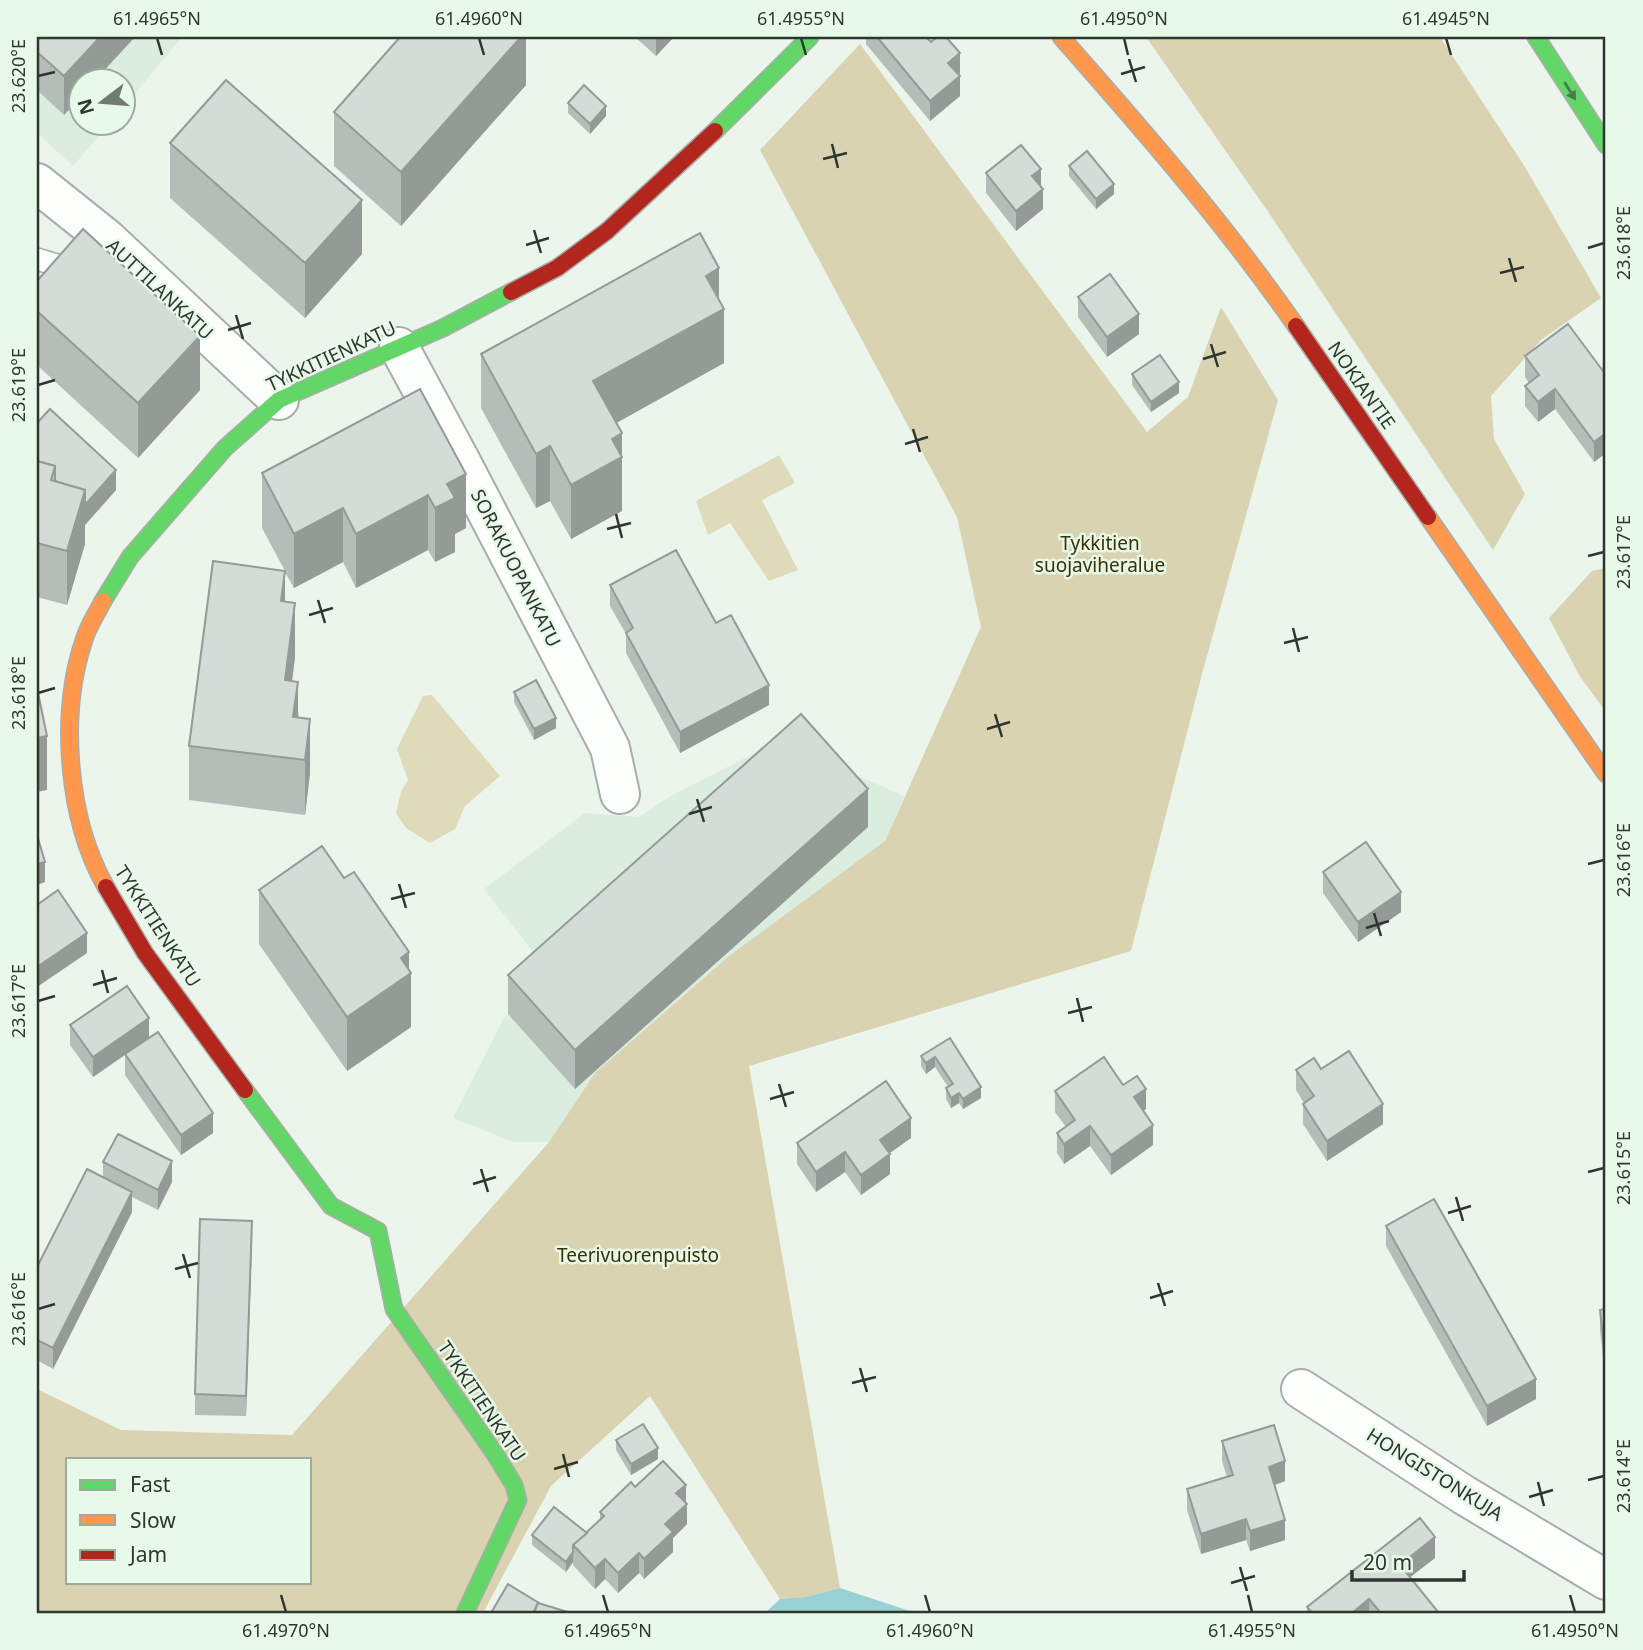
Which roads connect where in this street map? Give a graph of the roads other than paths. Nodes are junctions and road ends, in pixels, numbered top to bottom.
1 (810, 37) edge
2 (1061, 37) edge
3 (1536, 37) edge
4 (1606, 145) edge
5 (37, 183) edge
6 (107, 239) junction
7 (37, 259) edge
8 (399, 347) junction
9 (279, 400) junction
10 (1606, 774) edge
11 (620, 794) dead end
12 (1301, 1389) dead end
13 (1606, 1580) edge
14 (465, 1613) edge

1 - 8 main road, TYKKITIENKATU
2 - 10 main road, NOKIANTIE
3 -> 4 main road
5 - 6 street, AUTTILANKATU
6 - 7 lane
6 - 9 street, AUTTILANKATU
8 - 9 main road, TYKKITIENKATU
8 - 11 street, SORAKUOPANKATU
9 - 14 main road, TYKKITIENKATU
12 - 13 street, HONGISTONKUJA

